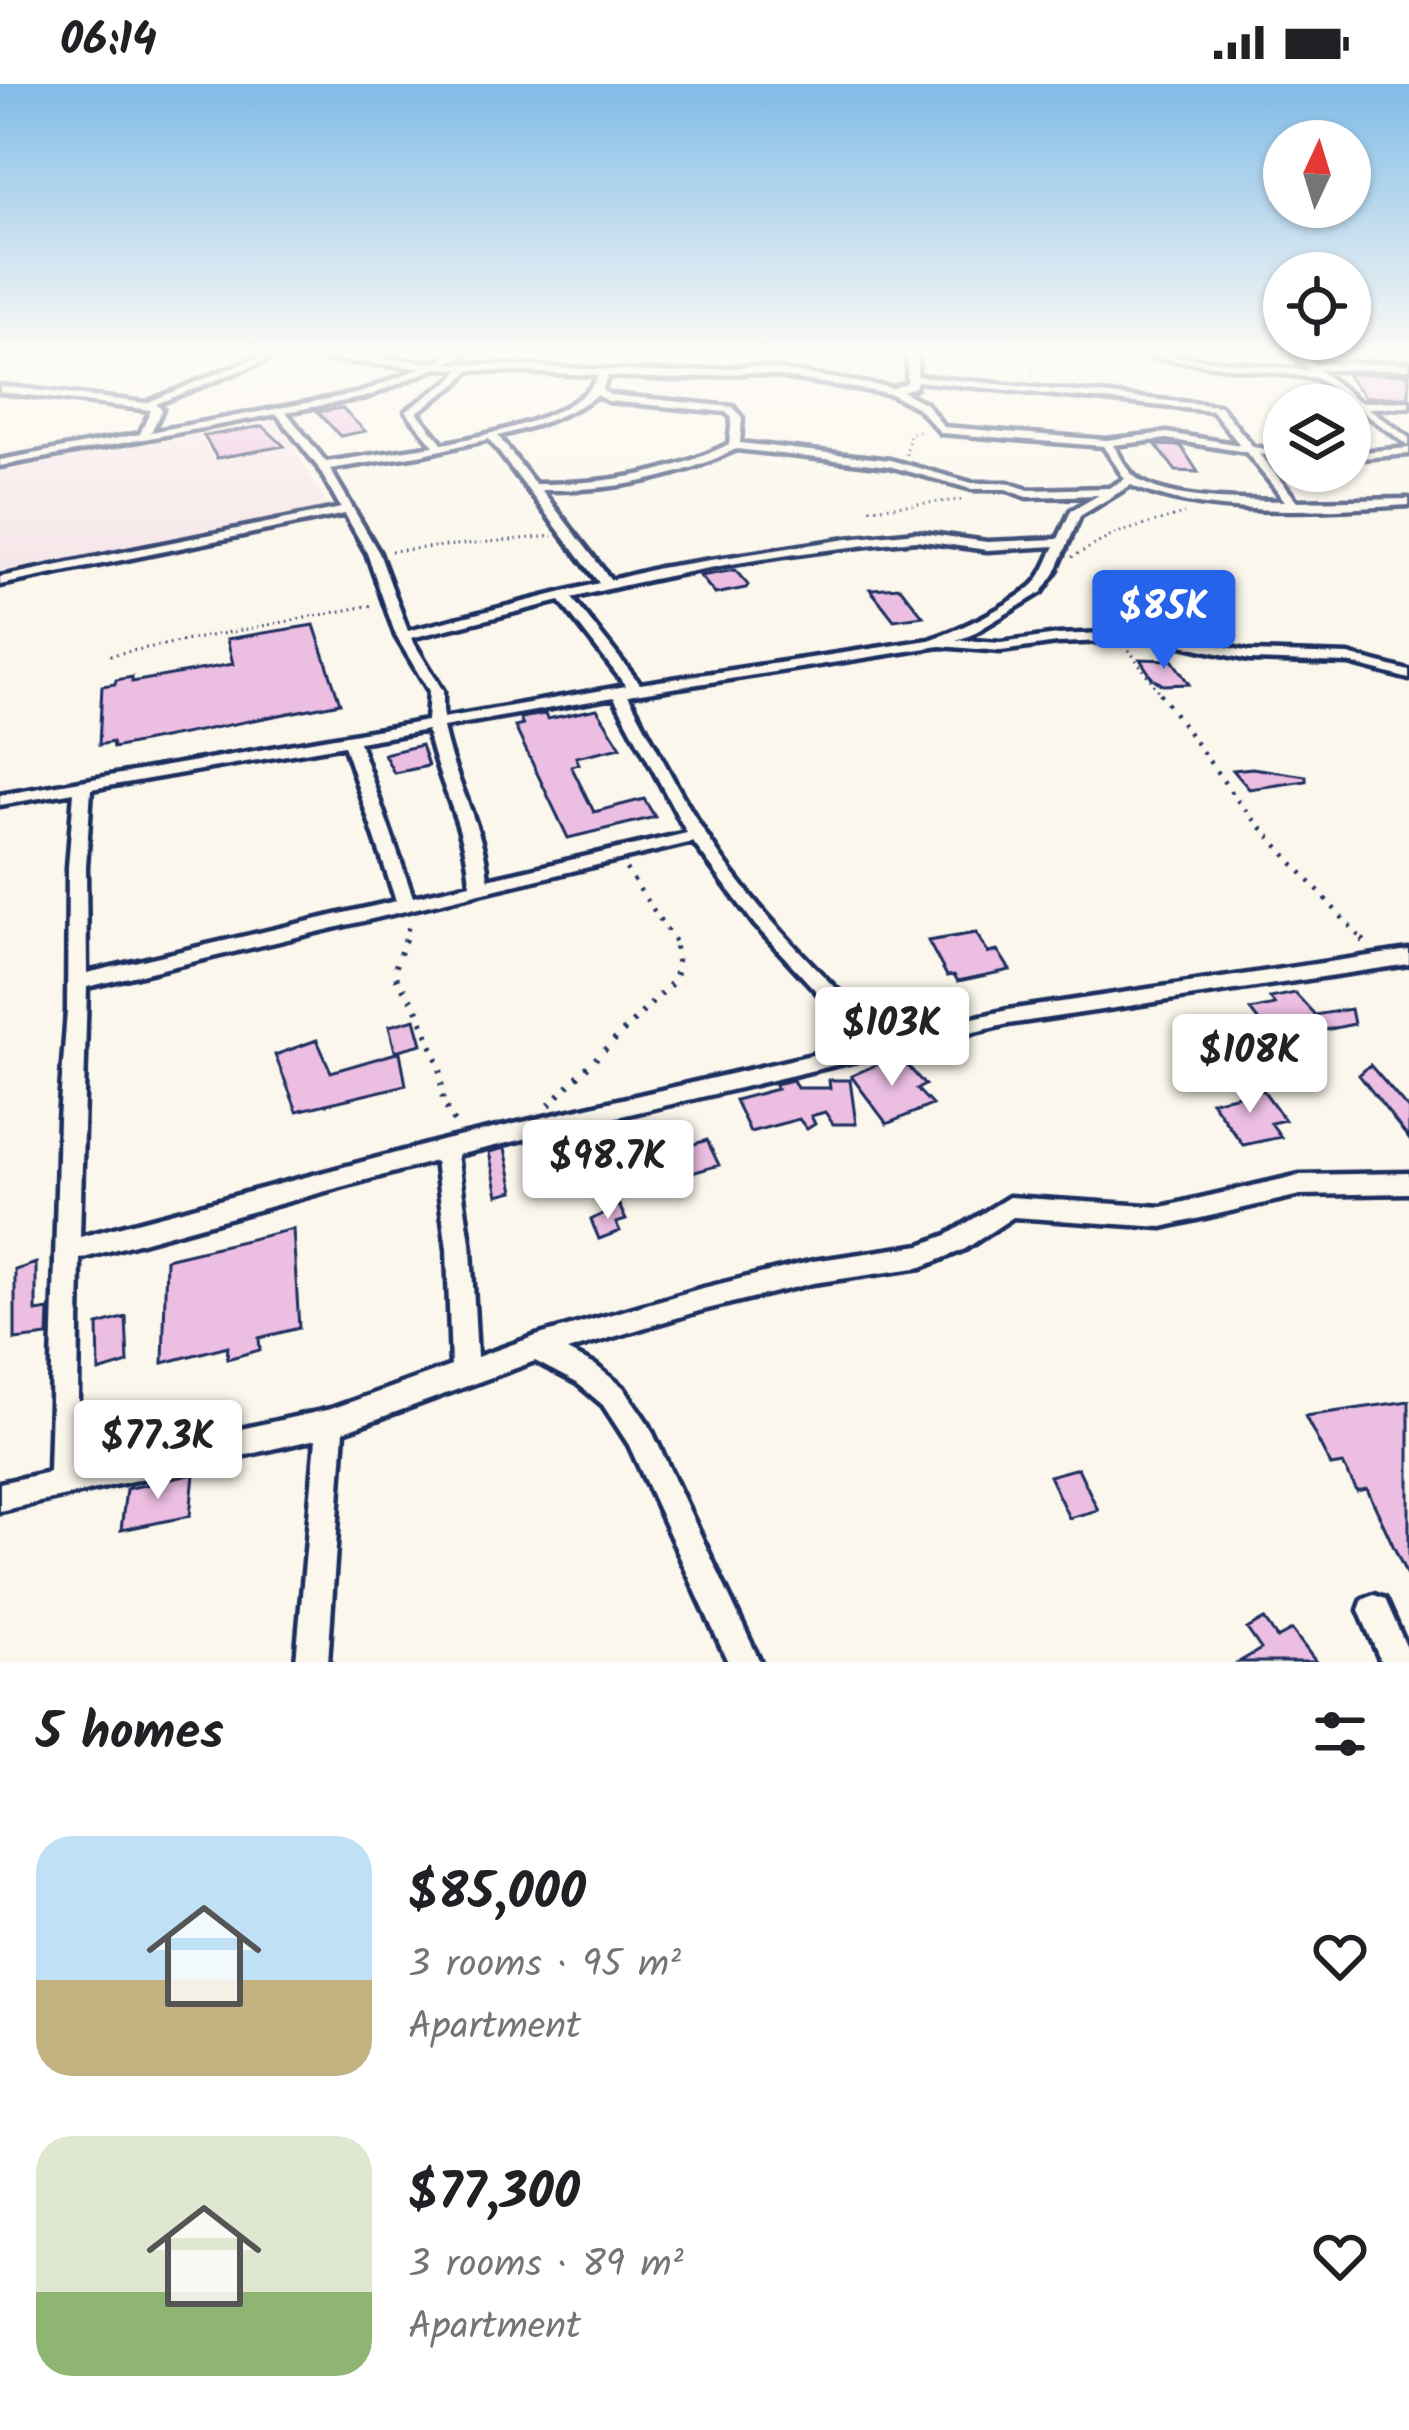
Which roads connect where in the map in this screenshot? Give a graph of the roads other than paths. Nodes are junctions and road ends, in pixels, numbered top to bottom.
1 (149, 426) edge
2 (190, 426) edge
3 (291, 426) edge
4 (423, 426) edge
5 (516, 426) edge
6 (736, 426) edge
7 (938, 426) edge
8 (1229, 426) edge
9 (1385, 426) edge
10 (145, 433) junction
11 (491, 434) junction
12 (1106, 442) junction
13 (439, 445) junction
14 (734, 446) junction
15 (1409, 447) edge
16 (1255, 453) junction
17 (1371, 453) edge
18 (1263, 454) edge
19 (0, 463) edge
20 (323, 466) junction
21 (1125, 485) junction
22 (532, 487) junction
23 (1409, 502) edge
24 (1293, 504) junction
25 (347, 511) junction
26 (1062, 542) junction
27 (0, 581) edge
28 (607, 584) junction
29 (563, 595) junction
30 (403, 636) junction
31 (931, 644) junction
32 (1409, 675) edge
33 (627, 690) junction
34 (434, 726) junction
35 (350, 741) junction
36 (83, 784) junction
37 (0, 800) edge
38 (698, 836) junction
39 (479, 887) junction
40 (406, 904) junction
41 (1409, 957) edge
42 (77, 982) junction
43 (880, 1046) junction
44 (452, 1139) junction
45 (1409, 1183) edge
46 (68, 1251) junction
47 (536, 1348) junction
48 (465, 1372) junction
49 (331, 1422) junction
50 (63, 1480) junction
51 (0, 1497) edge
52 (1374, 1610) dead end
53 (312, 1662) edge
54 (744, 1662) edge
55 (1396, 1662) edge

1 - 10 street
2 - 10 street
3 - 20 street
4 - 13 street
5 - 11 street
6 - 14 street
7 - 12 street
8 - 16 street
9 - 15 street
10 - 19 street
11 - 13 street
11 - 22 street
12 - 16 street
12 - 21 street
13 - 20 street
14 - 21 street
14 - 22 street
15 - 17 street
16 - 18 street
16 - 24 street
20 - 25 street
21 - 24 street
21 - 26 street
22 - 28 street
23 - 24 street
25 - 27 street
25 - 30 street
26 - 28 street
26 - 31 street
28 - 29 street
29 - 30 street
29 - 33 street
30 - 34 street
31 - 32 street
31 - 33 street
33 - 34 street
33 - 38 street
34 - 35 street
34 - 39 street
35 - 36 street
35 - 40 street
36 - 37 street
36 - 42 street
38 - 39 street
38 - 43 street
39 - 40 street
40 - 42 street
41 - 43 street
42 - 46 street
43 - 44 street
44 - 46 street
44 - 48 street
45 - 47 street
46 - 50 street
47 - 48 street
47 - 54 street
48 - 49 street
49 - 50 street
49 - 53 street
50 - 51 street
52 - 55 street

